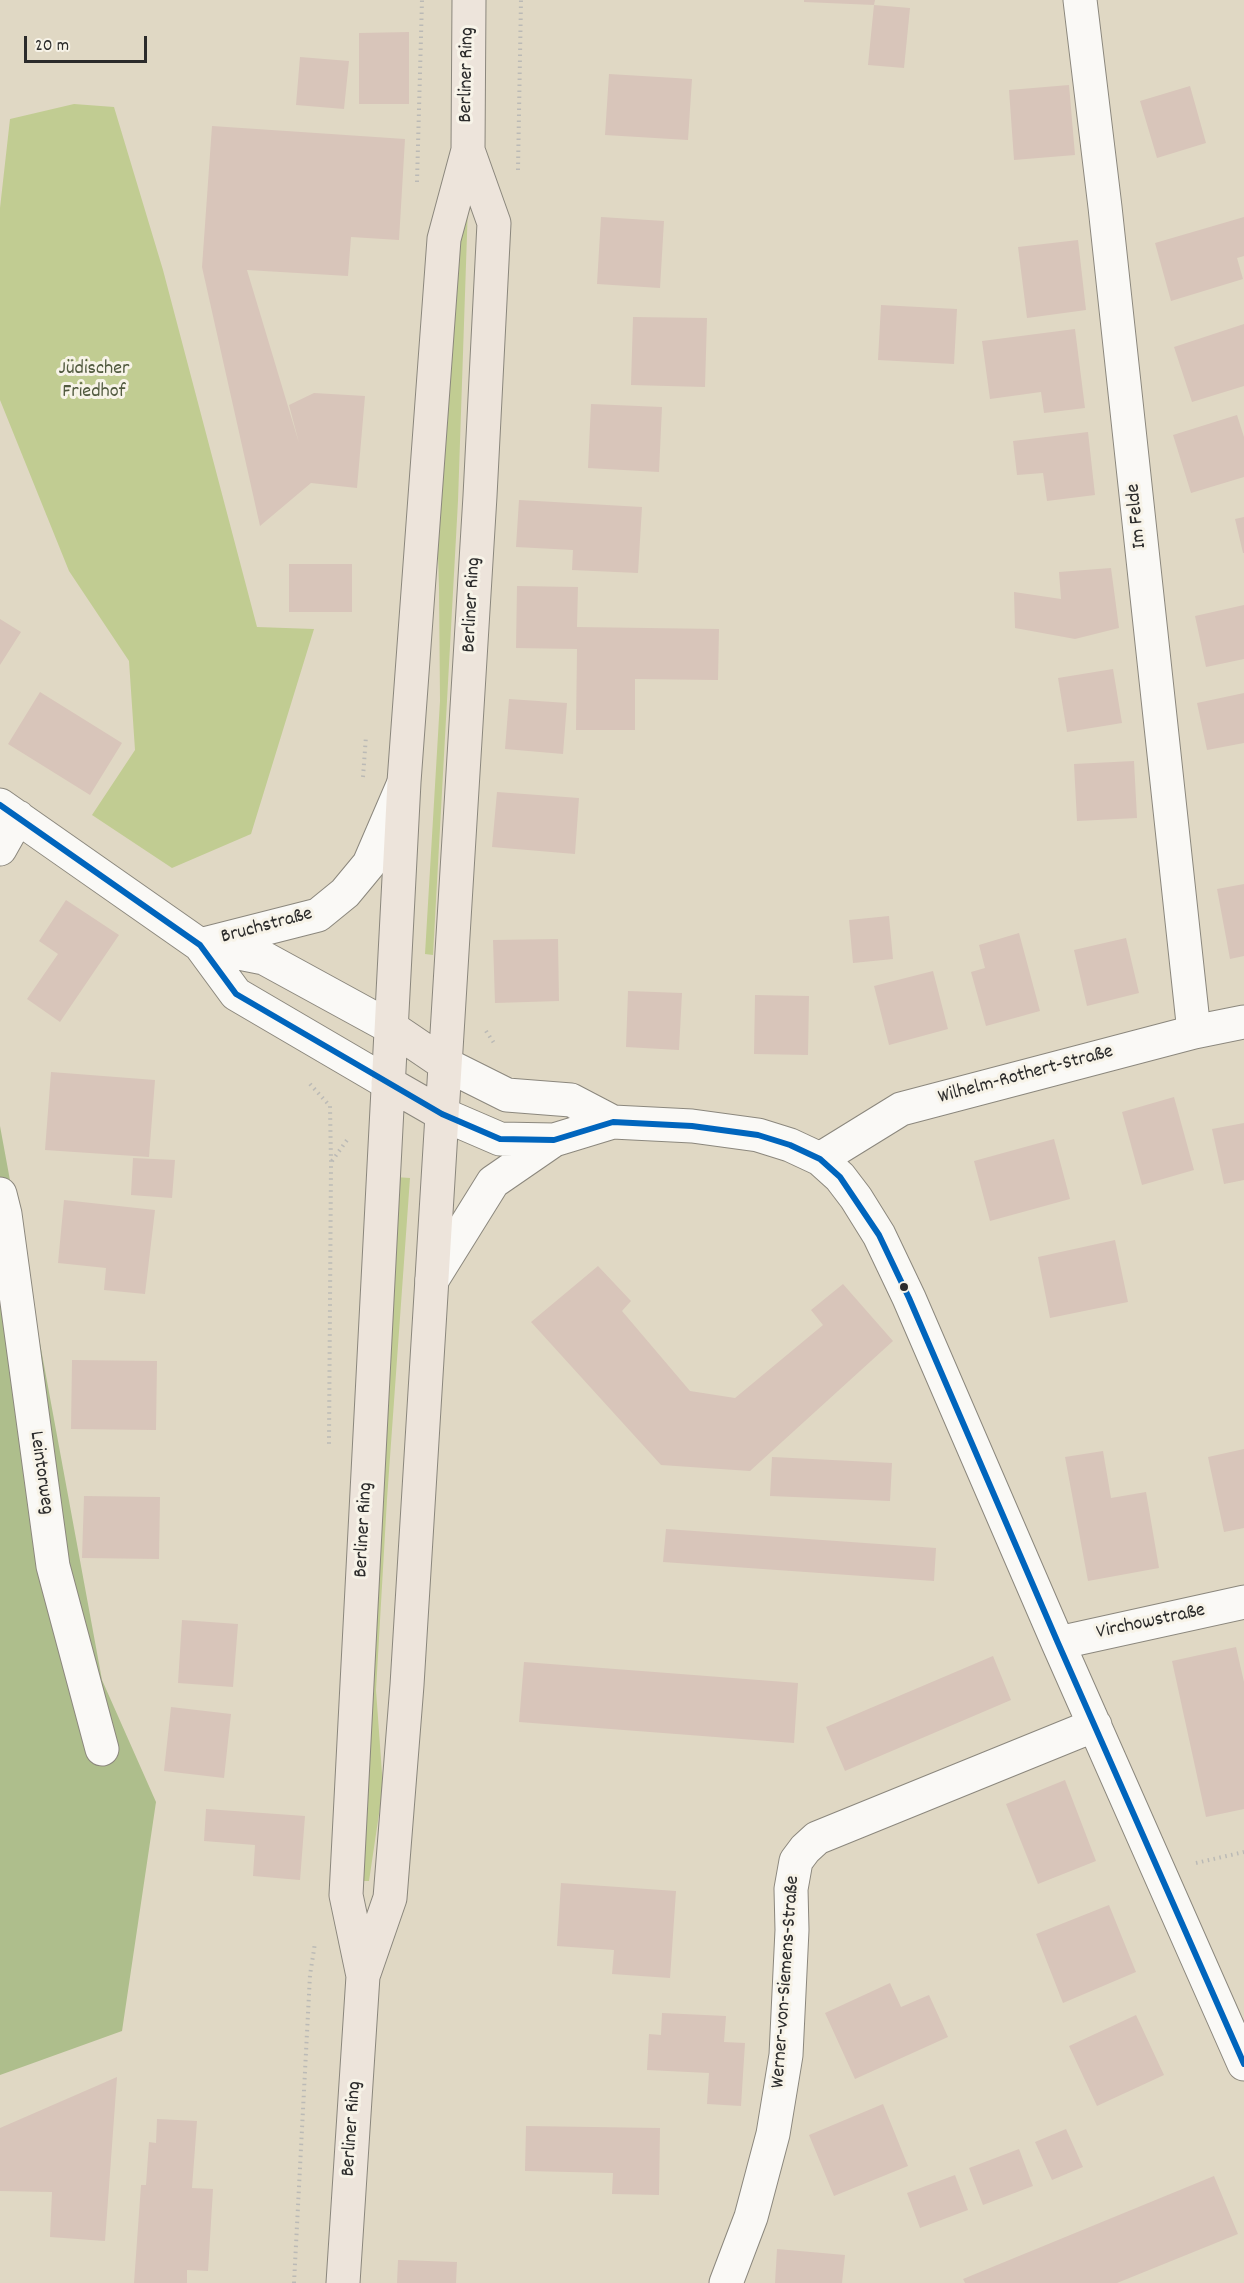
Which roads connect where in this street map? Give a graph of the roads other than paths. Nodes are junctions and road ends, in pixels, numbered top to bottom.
1 (469, 0) edge
2 (1080, 0) edge
3 (468, 150) junction
4 (404, 782) junction
5 (9, 811) edge
6 (0, 849) edge
7 (200, 945) junction
8 (1244, 1022) edge
9 (392, 1028) junction
10 (1194, 1032) junction
11 (445, 1064) junction
12 (388, 1083) junction
13 (442, 1114) junction
14 (613, 1122) junction
15 (555, 1140) junction
16 (820, 1159) junction
17 (0, 1194) edge
18 (432, 1280) junction
19 (1244, 1602) edge
20 (1058, 1643) junction
21 (1095, 1725) junction
22 (102, 1749) dead end
23 (363, 1976) junction
24 (1244, 2064) edge
25 (343, 2283) edge
26 (726, 2283) edge

1 - 3 main road, Berliner Ring
2 - 10 street, Im Felde
3 - 4 main road, Berliner Ring
3 - 11 main road, Berliner Ring
4 - 7 street, Bruchstraße
4 - 9 main road, Berliner Ring
5 - 6 street
5 - 7 street, Bruchstraße
7 - 9 street, Bruchstraße
7 - 12 street, Bruchstraße
8 - 10 street, Wilhelm-Rothert-Straße
9 - 11 main road
9 - 12 main road, Berliner Ring
10 - 16 street, Wilhelm-Rothert-Straße
11 - 13 main road, Berliner Ring
11 - 14 street
12 - 13 main road
12 - 23 main road, Berliner Ring
13 - 15 street
13 - 18 main road, Berliner Ring
14 - 15 street
14 - 16 street
15 - 18 street
16 - 20 street
17 - 22 street, Leintorweg
18 - 23 main road, Berliner Ring
19 - 20 street, Virchowstraße
20 - 21 street
21 - 24 street
21 - 26 street, Werner-von-Siemens-Straße
23 - 25 main road, Berliner Ring

